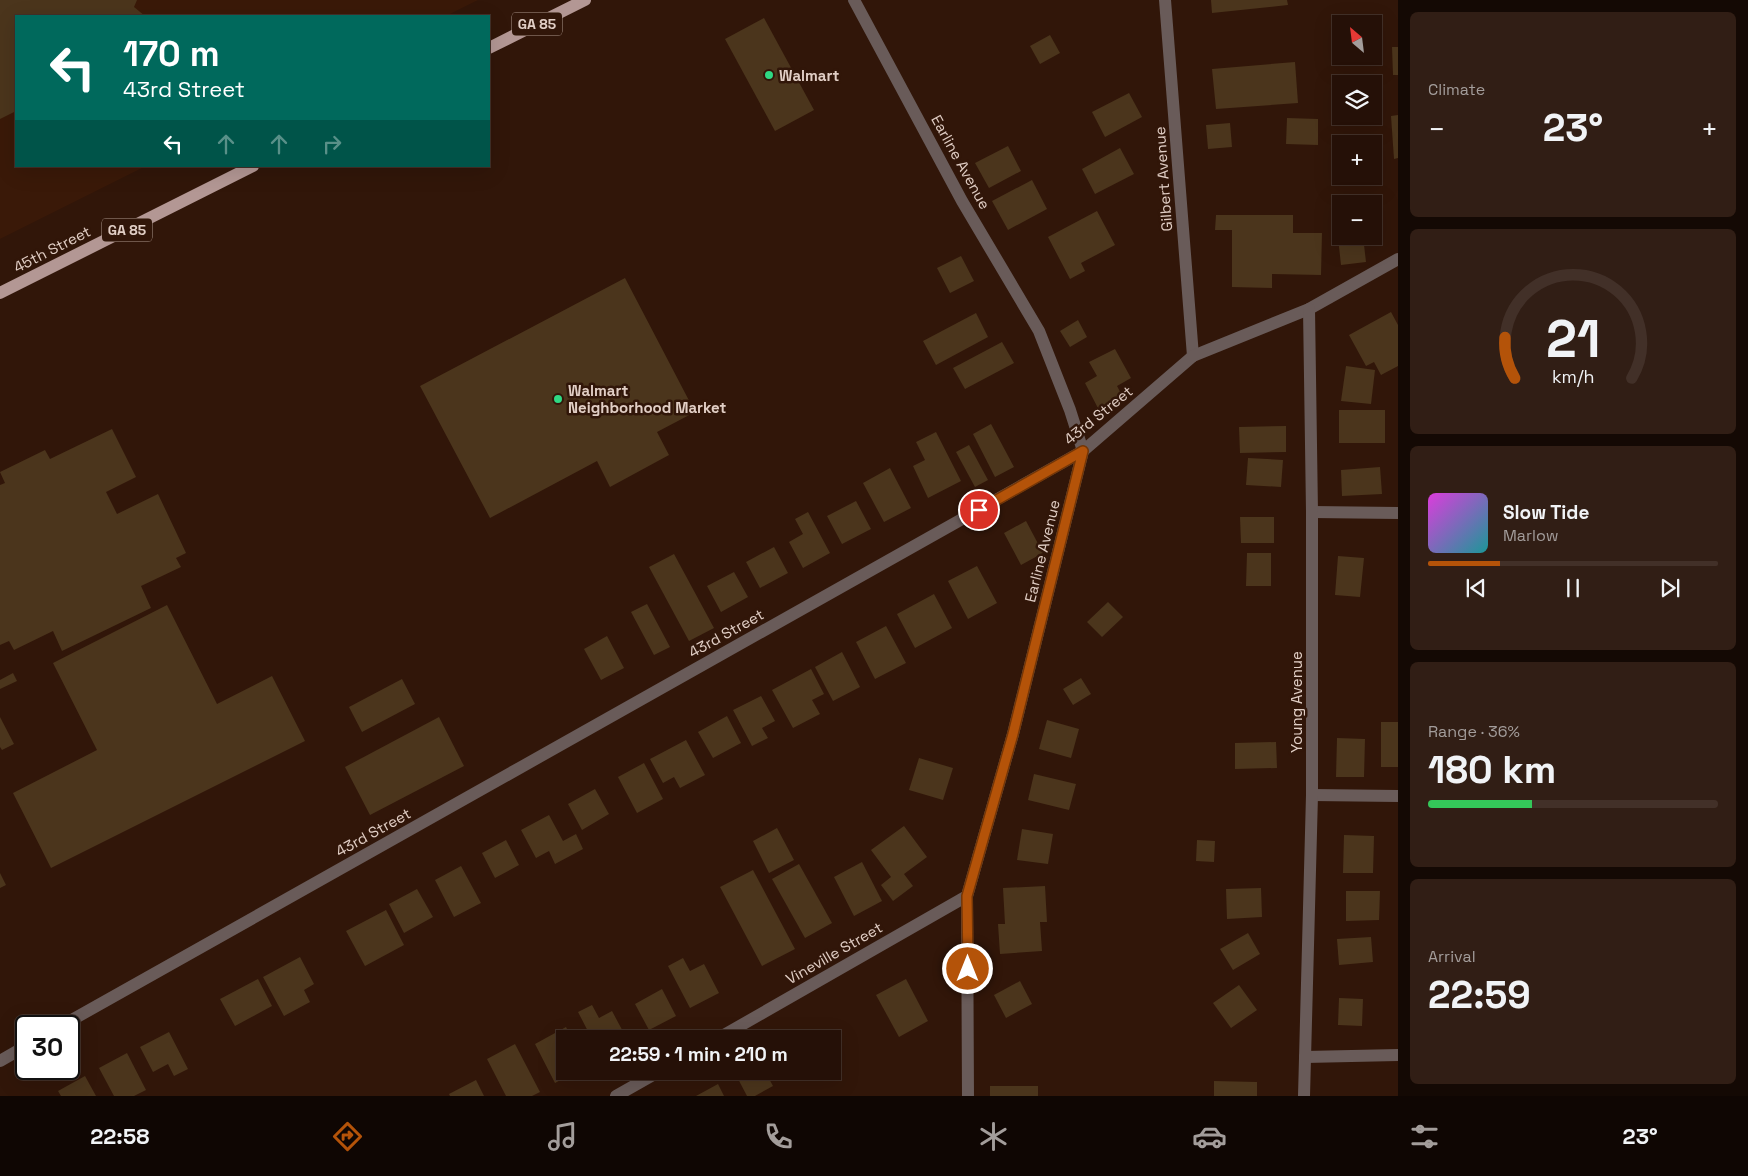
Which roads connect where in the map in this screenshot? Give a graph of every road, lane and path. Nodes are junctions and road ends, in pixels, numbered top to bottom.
1 (585, 0) edge
2 (854, 0) edge
3 (1165, 0) edge
4 (490, 48) edge
5 (251, 167) edge
6 (1398, 259) edge
7 (0, 294) edge
8 (1309, 309) junction
9 (1193, 356) junction
10 (1083, 451) junction
11 (1312, 512) junction
12 (1398, 513) edge
13 (1312, 795) junction
14 (1398, 796) edge
15 (967, 896) junction
16 (80, 1015) edge
17 (733, 1030) edge
18 (15, 1052) edge
19 (1398, 1055) edge
20 (1305, 1057) junction
21 (0, 1060) edge
22 (644, 1080) edge
23 (616, 1096) edge
24 (968, 1096) edge
25 (1304, 1096) edge

1 - 4 main road, GA 85
2 - 10 street, Earline Avenue
3 - 9 street, Gilbert Avenue
5 - 7 main road, 45th Street / GA 85
6 - 8 street, 43rd Street
8 - 9 street, 43rd Street
8 - 11 street, Young Avenue
9 - 10 street, 43rd Street
10 - 15 street, Earline Avenue
10 - 16 street, 43rd Street
11 - 12 street
11 - 13 street, Young Avenue
13 - 14 street
13 - 20 street, Young Avenue
15 - 17 street, Vineville Street
15 - 24 street, Earline Avenue
18 - 21 street
19 - 20 street
20 - 25 street, Young Avenue
22 - 23 street

